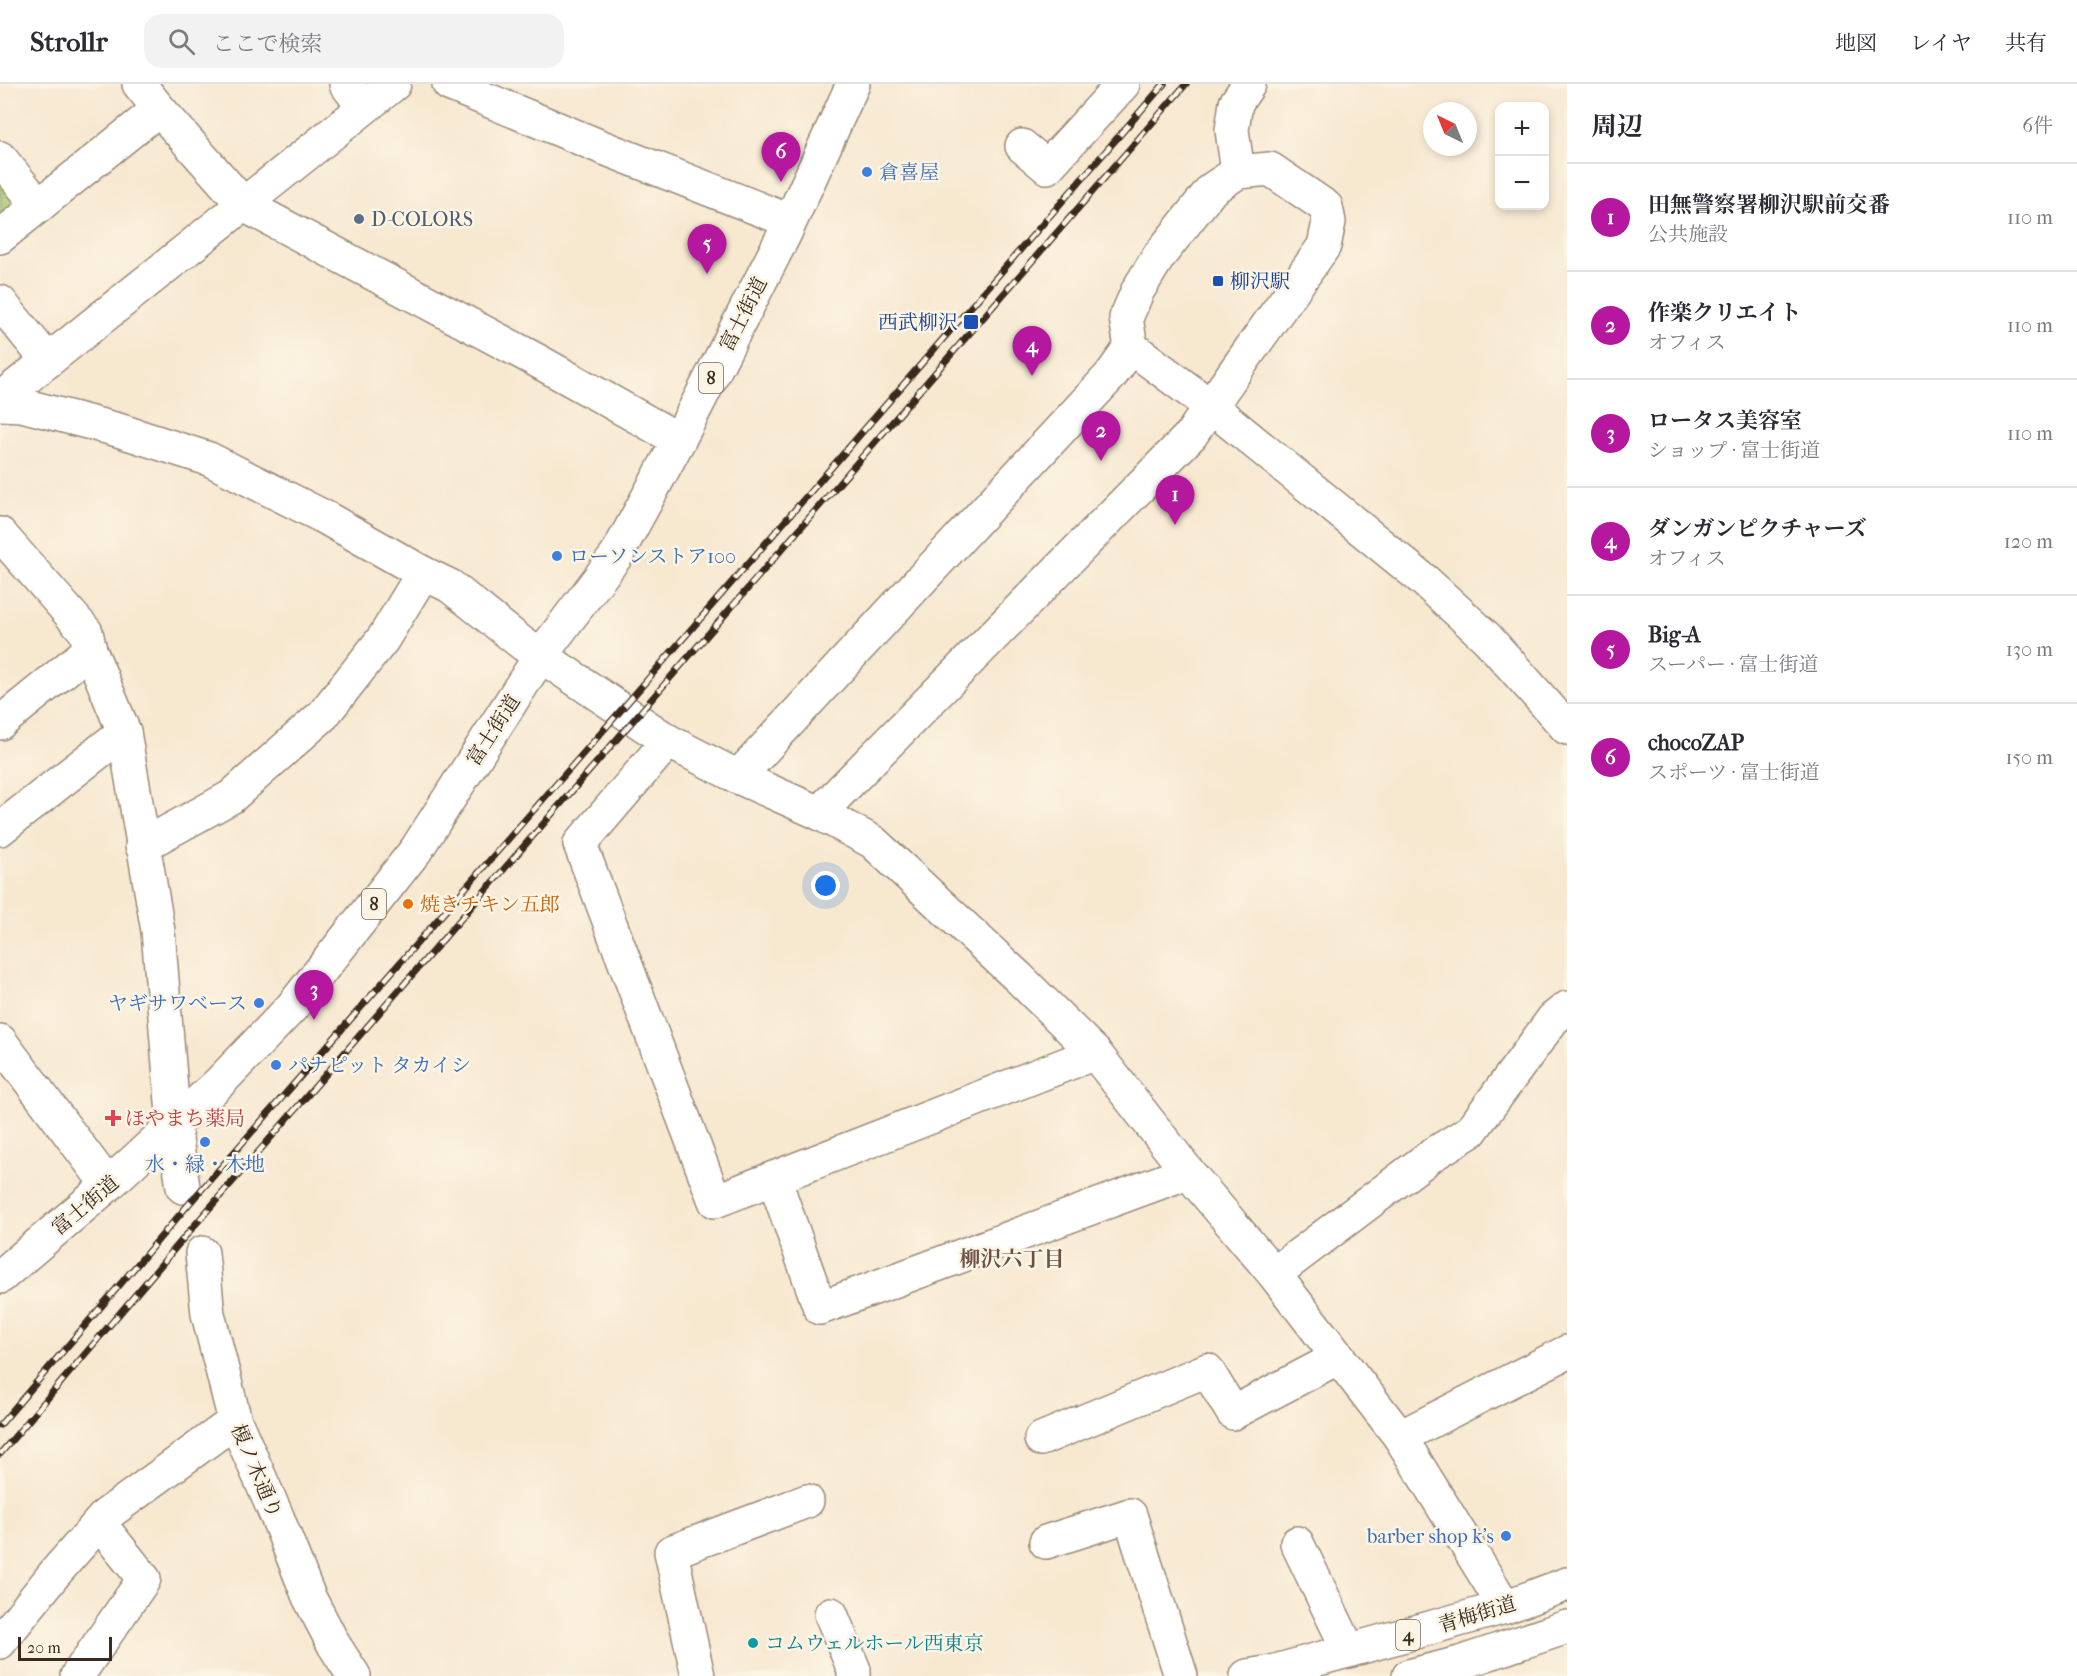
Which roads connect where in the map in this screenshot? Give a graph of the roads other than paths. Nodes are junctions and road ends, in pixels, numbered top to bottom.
1 (139, 84) edge
2 (394, 84) edge
3 (449, 84) edge
4 (853, 84) edge
5 (1123, 84) edge
6 (1249, 84) edge
7 (355, 95) edge
8 (159, 109) junction
9 (1022, 146) dead end
10 (0, 158) edge
11 (1238, 172) junction
12 (244, 205) junction
13 (39, 206) junction
14 (790, 221) junction
15 (0, 237) edge
16 (0, 302) edge
17 (1131, 347) junction
18 (48, 361) junction
19 (0, 399) edge
20 (0, 404) edge
21 (1210, 406) junction
22 (680, 440) junction
23 (0, 534) edge
24 (423, 573) junction
25 (90, 650) junction
26 (541, 655) junction
27 (0, 723) edge
28 (1567, 728) edge
29 (124, 732) junction
30 (668, 741) junction
31 (738, 777) junction
32 (819, 813) junction
33 (0, 829) edge
34 (142, 846) junction
35 (1567, 1008) edge
36 (0, 1041) edge
37 (1095, 1053) junction
38 (174, 1126) junction
39 (1188, 1172) junction
40 (774, 1178) junction
41 (108, 1185) junction
42 (183, 1187) dead end
43 (202, 1253) dead end
44 (1274, 1274) junction
45 (0, 1276) edge
46 (1567, 1352) edge
47 (1339, 1357) junction
48 (235, 1421) junction
49 (1400, 1437) junction
50 (1041, 1439) dead end
51 (807, 1501) dead end
52 (99, 1523) junction
53 (1046, 1542) dead end
54 (1297, 1543) dead end
55 (1567, 1584) edge
56 (1505, 1607) junction
57 (831, 1614) dead end
58 (1567, 1627) edge
59 (0, 1642) edge
60 (1349, 1651) junction
61 (77, 1676) edge
62 (354, 1676) edge
63 (698, 1676) edge
64 (854, 1676) edge
65 (1181, 1676) edge
66 (1247, 1676) edge
67 (1409, 1676) edge

1 - 8 street
2 - 7 street
3 - 14 street
4 - 14 street, 富士街道 / 8
5 - 9 street
6 - 11 street
7 - 12 street
8 - 12 street
8 - 13 street
10 - 13 street
11 - 17 street
11 - 21 street
12 - 18 street
12 - 22 street
13 - 15 street
14 - 22 street, 富士街道 / 8
16 - 18 street
17 - 21 street
17 - 31 street
18 - 19 street
20 - 24 street
21 - 28 street
21 - 32 street
22 - 26 street, 富士街道 / 8
23 - 25 street
24 - 26 street
24 - 34 street
25 - 27 street
25 - 29 street
26 - 30 street
26 - 38 street, 富士街道 / 8
29 - 33 street
29 - 34 street
30 - 31 street
30 - 40 street
31 - 32 street
32 - 37 street
34 - 38 street
35 - 44 street
36 - 41 street
37 - 39 street
37 - 40 street
38 - 41 street, 富士街道 / 8
38 - 42 street
39 - 40 street
39 - 44 street
41 - 45 street, 富士街道 / 8
43 - 48 street, 榎ノ木通り
44 - 47 street
46 - 49 street
47 - 49 street
47 - 50 street
48 - 52 street
48 - 62 street, 榎ノ木通り
49 - 56 street
51 - 63 street
52 - 59 street
52 - 61 street
53 - 65 street
54 - 60 street
55 - 56 street, 青梅街道 / 4
56 - 60 street, 青梅街道 / 4
57 - 64 street
58 - 67 street, 青梅街道 / 4
60 - 66 street, 青梅街道 / 4

